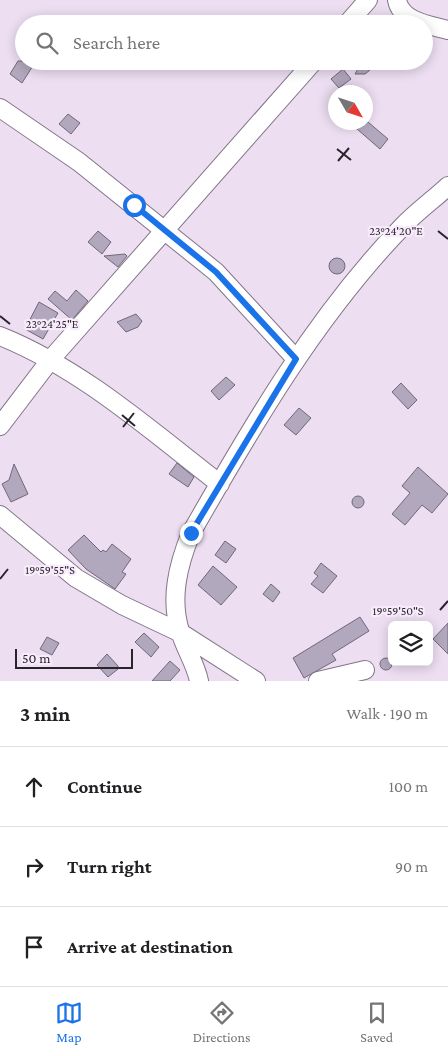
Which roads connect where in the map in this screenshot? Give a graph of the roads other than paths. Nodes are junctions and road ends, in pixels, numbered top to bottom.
1 (368, 0) edge
2 (397, 0) edge
3 (355, 15) edge
4 (406, 15) edge
5 (433, 26) edge
6 (448, 30) edge
7 (306, 70) edge
8 (0, 108) edge
9 (448, 186) edge
10 (165, 230) junction
11 (0, 336) edge
12 (50, 359) junction
13 (296, 359) junction
14 (0, 426) edge
15 (220, 484) junction
16 (0, 515) edge
17 (180, 633) junction
18 (365, 670) dead end
19 (198, 681) edge
20 (256, 681) edge
21 (318, 681) edge

1 - 3 street
2 - 4 street
5 - 6 street
7 - 10 street
8 - 10 street
9 - 13 street
10 - 12 street
10 - 13 street
11 - 12 street
12 - 14 street
12 - 15 street
13 - 15 street
15 - 17 street
16 - 17 street
17 - 19 street
17 - 20 street
18 - 21 street

